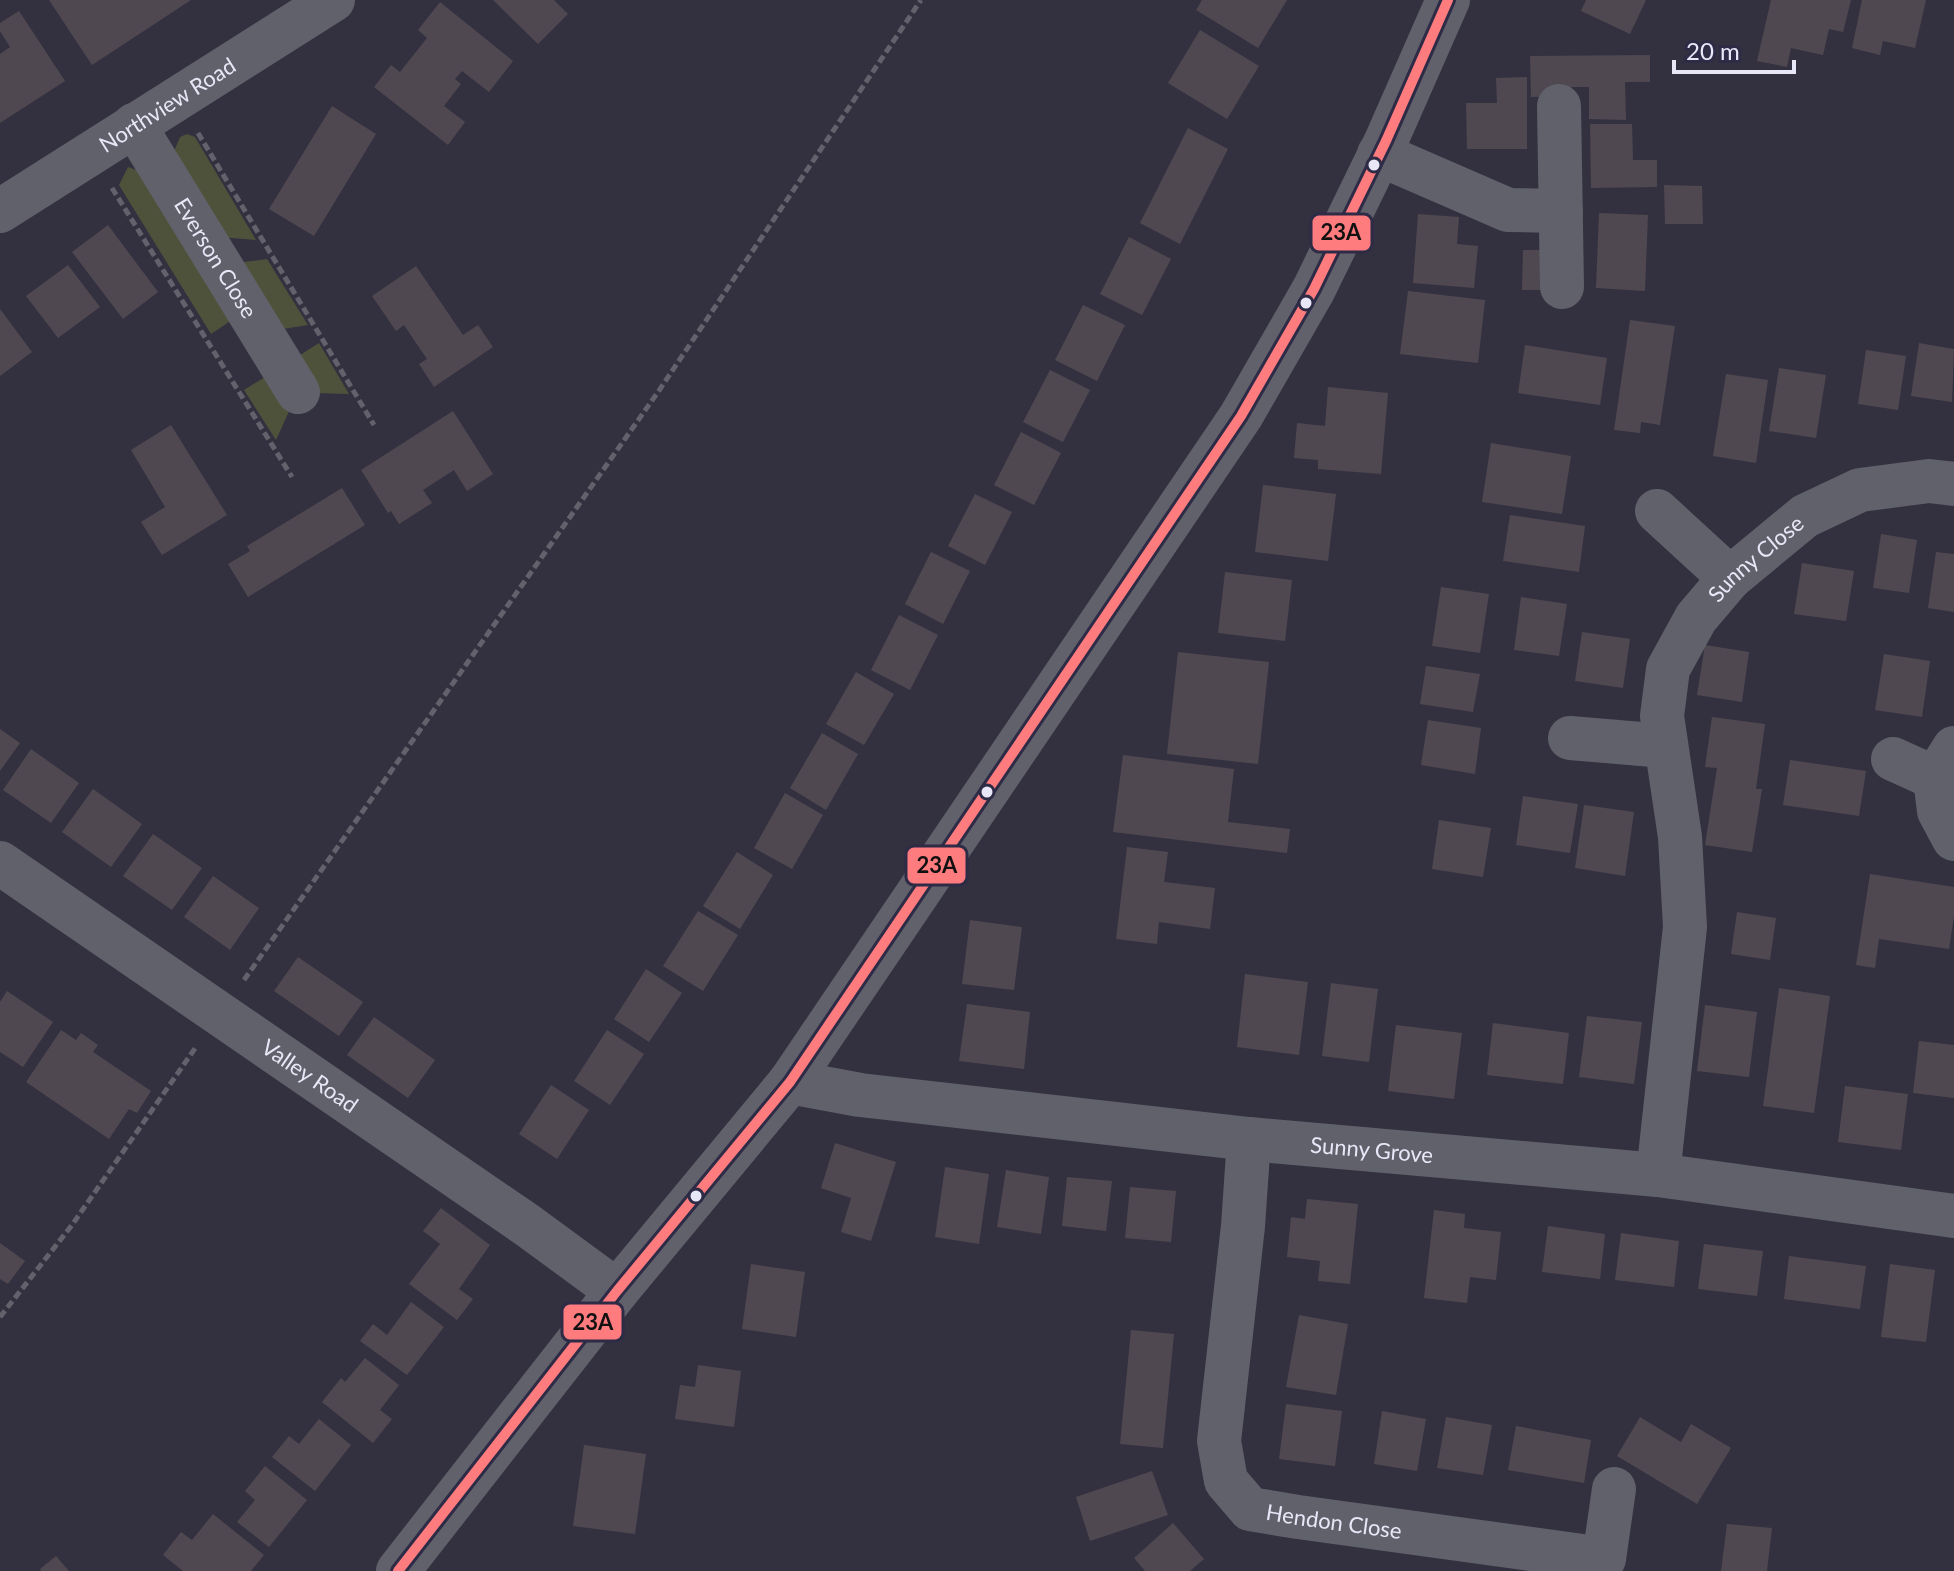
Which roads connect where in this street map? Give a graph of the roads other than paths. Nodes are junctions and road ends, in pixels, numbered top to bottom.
1 (333, 0) edge
2 (1448, 0) edge
3 (1559, 106) dead end
4 (134, 125) junction
5 (1379, 154) junction
6 (0, 211) edge
7 (1561, 211) junction
8 (1562, 287) dead end
9 (298, 392) dead end
10 (1954, 484) edge
11 (1657, 511) dead end
12 (1730, 578) junction
13 (1570, 738) dead end
14 (1665, 746) junction
15 (1893, 759) dead end
16 (1944, 763) edge
17 (1954, 839) edge
18 (0, 863) edge
19 (790, 1082) junction
20 (1249, 1139) junction
21 (1658, 1175) junction
22 (1954, 1216) edge
23 (617, 1291) junction
24 (1614, 1489) dead end
25 (1604, 1565) edge
26 (398, 1571) edge

1 - 4 street, Northview Road
2 - 5 street
3 - 7 street
4 - 6 street, Northview Road
4 - 9 street, Everson Close
5 - 7 street
5 - 19 street
7 - 8 street
10 - 12 street, Sunny Close
11 - 12 street
12 - 14 street, Sunny Close
13 - 14 street
14 - 21 street, Sunny Close
15 - 16 street
16 - 17 street
18 - 23 street, Valley Road
19 - 20 street, Sunny Grove
19 - 23 street
20 - 21 street, Sunny Grove
20 - 25 street, Hendon Close
21 - 22 street, Sunny Grove
23 - 26 street
24 - 25 street, Hendon Close

